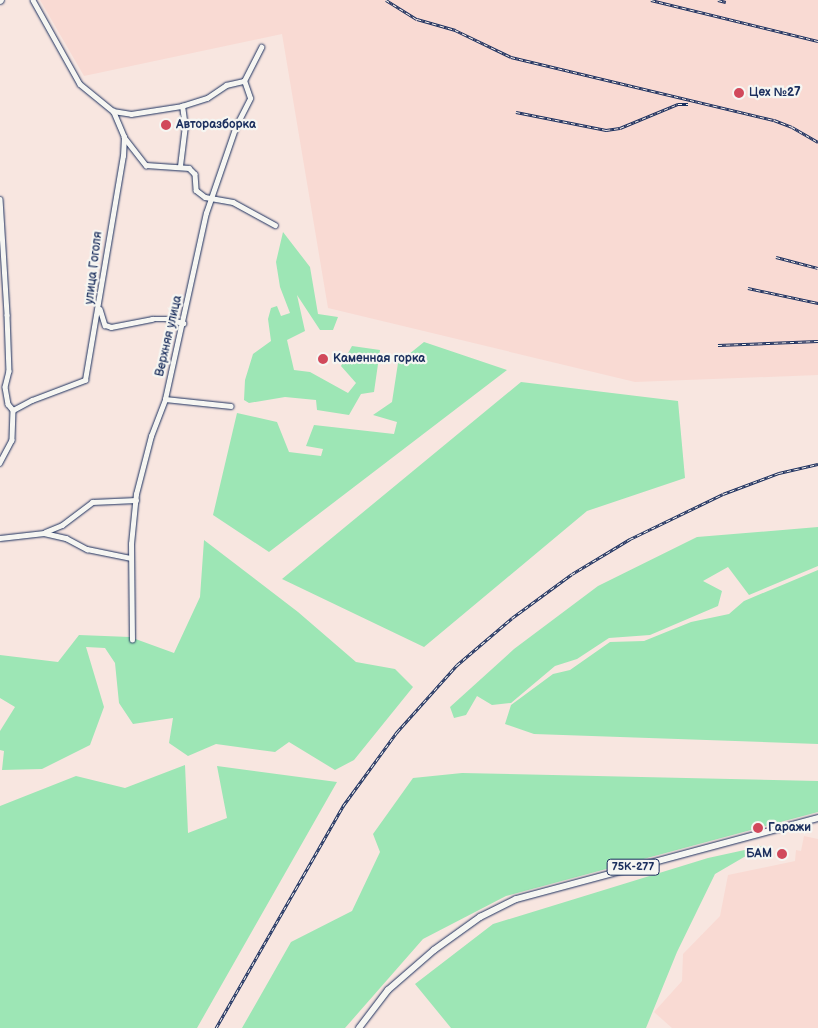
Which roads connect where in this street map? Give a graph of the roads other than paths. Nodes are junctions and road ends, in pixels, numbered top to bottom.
1 (33, 0) edge
2 (261, 46) dead end
3 (244, 80) junction
4 (182, 106) junction
5 (113, 111) junction
6 (124, 137) junction
7 (180, 166) junction
8 (212, 197) junction
9 (0, 199) edge
10 (275, 225) dead end
11 (100, 309) junction
12 (183, 323) junction
13 (165, 399) junction
14 (232, 406) dead end
15 (13, 410) junction
16 (0, 463) edge
17 (136, 500) junction
18 (44, 533) junction
19 (0, 538) edge
20 (131, 558) junction
21 (132, 640) dead end
22 (818, 818) edge
23 (359, 1028) edge

1 - 5 street
2 - 3 street
3 - 4 street
3 - 8 street, Верхняя улица
4 - 5 street
4 - 7 street
5 - 6 street
6 - 7 street
6 - 11 street, улица Гоголя
7 - 8 street
8 - 10 street
8 - 12 street, Верхняя улица
9 - 15 street
11 - 12 street
11 - 15 street, улица Гоголя
12 - 13 street, Верхняя улица
13 - 14 street
13 - 17 street, Верхняя улица
15 - 16 street
17 - 18 street
17 - 20 street, Верхняя улица
18 - 19 street
18 - 20 street
20 - 21 street, Верхняя улица
22 - 23 main road, 75К-277

